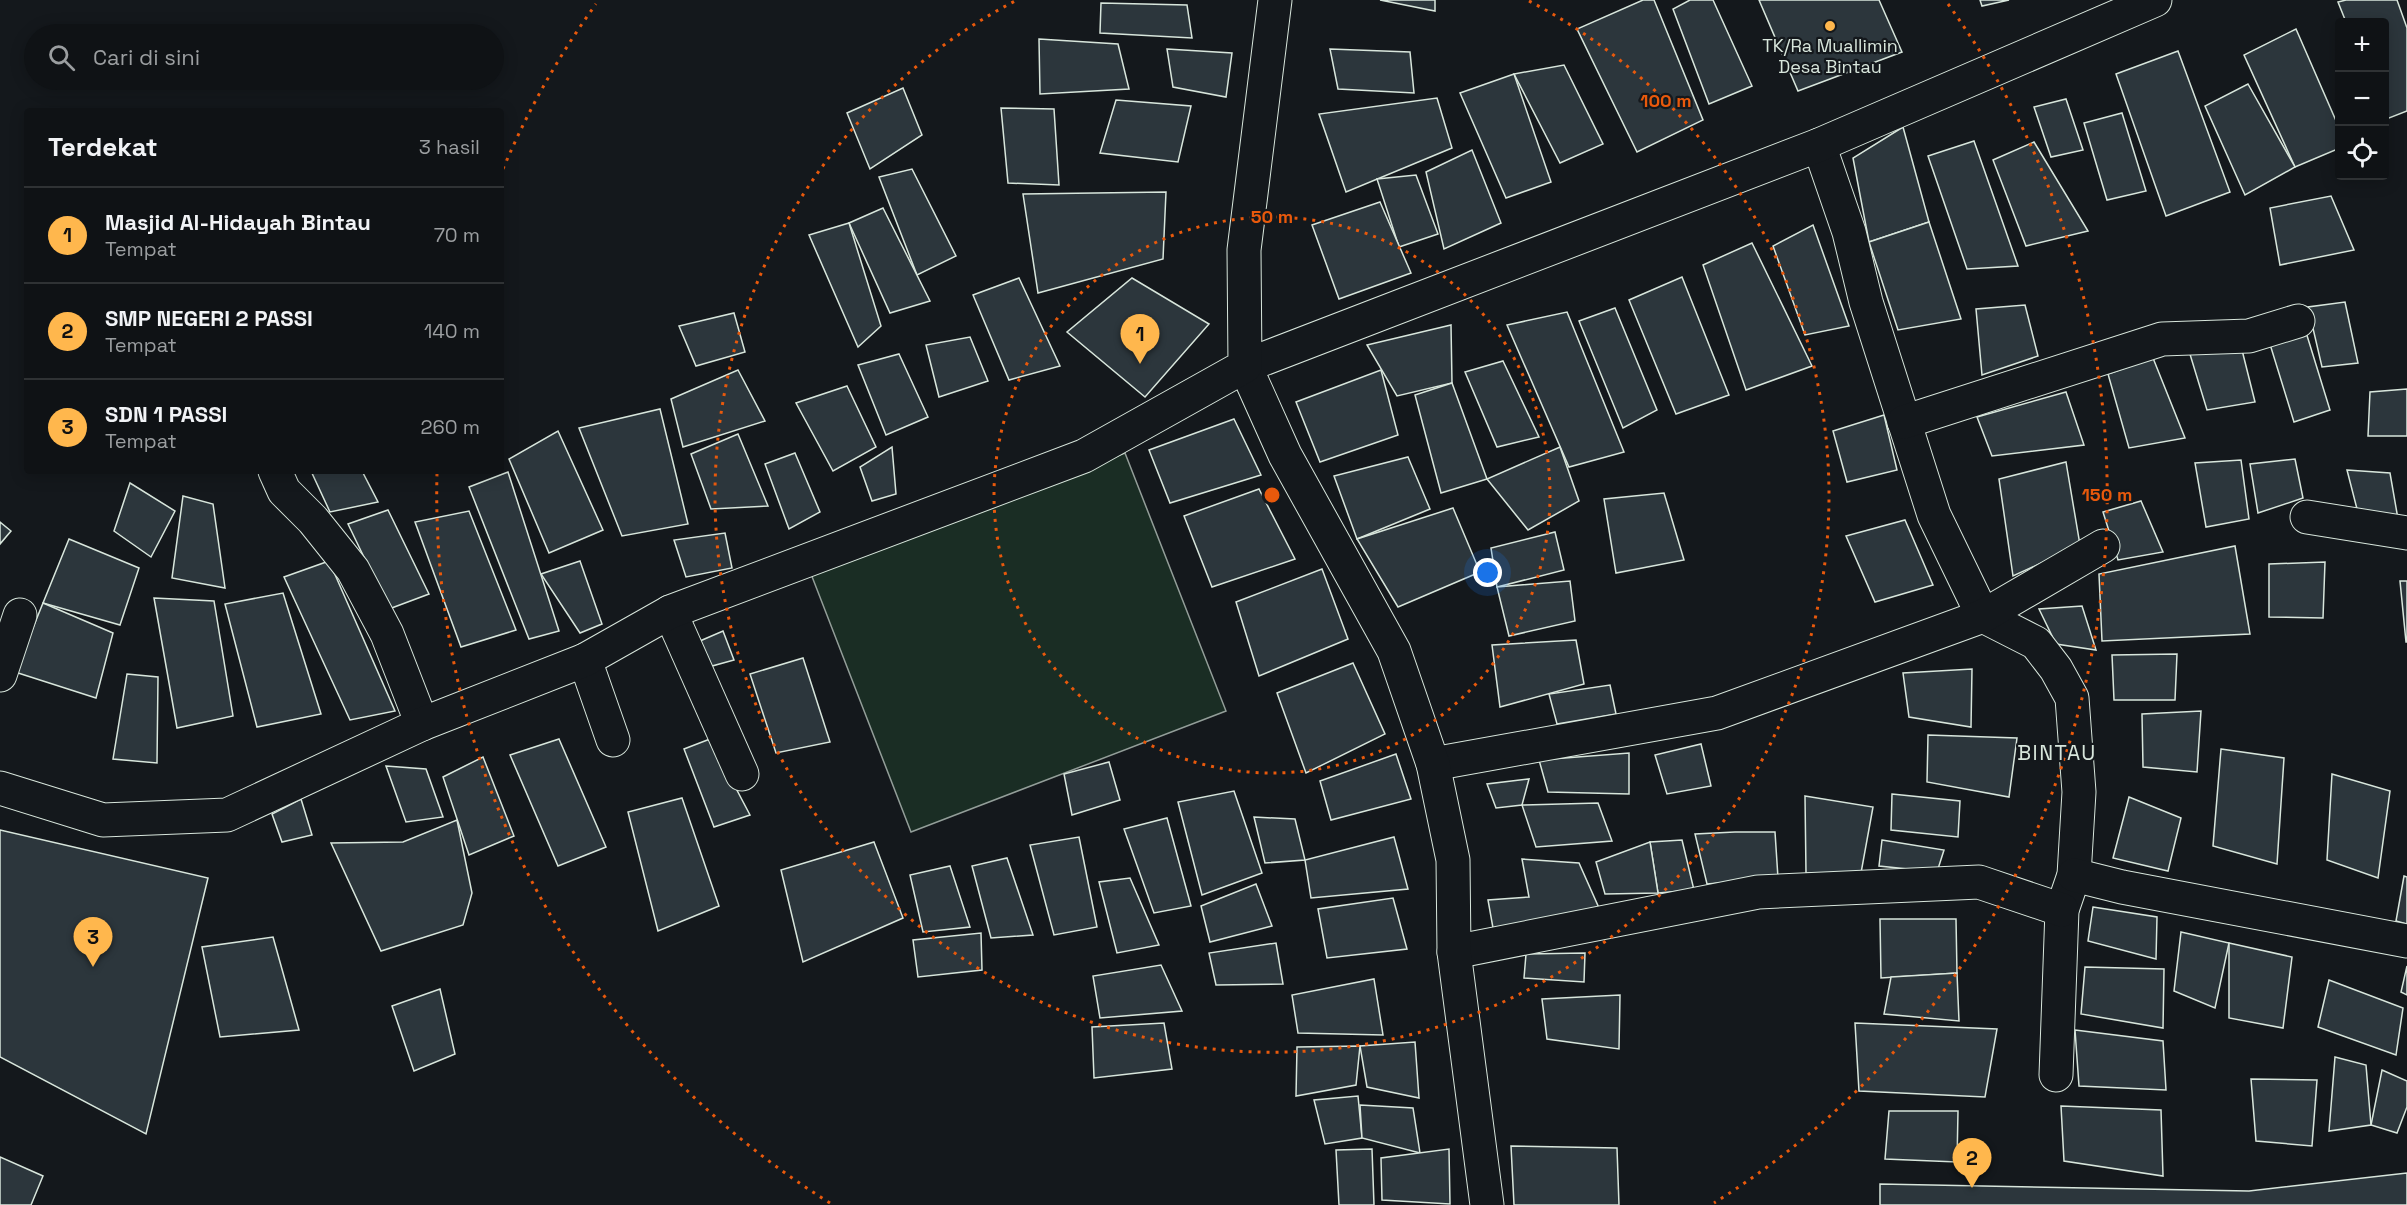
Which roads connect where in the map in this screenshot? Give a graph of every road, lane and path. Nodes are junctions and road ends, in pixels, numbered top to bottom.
1 (1275, 0) edge
2 (2155, 0) edge
3 (1819, 145) junction
4 (2298, 321) dead end
5 (1245, 366) junction
6 (1904, 422) junction
7 (276, 474) edge
8 (2307, 517) dead end
9 (2407, 533) edge
10 (2103, 546) dead end
11 (670, 612) junction
12 (20, 615) dead end
13 (1983, 616) junction
14 (585, 660) junction
15 (0, 675) edge
16 (422, 724) junction
17 (613, 740) dead end
18 (1433, 764) junction
19 (742, 774) dead end
20 (0, 788) edge
21 (2074, 875) junction
22 (2062, 909) junction
23 (2407, 941) edge
24 (1454, 952) junction
25 (2056, 1075) dead end
26 (1487, 1205) edge

1 - 5 street
2 - 3 street
3 - 5 street
3 - 6 street
4 - 6 street
5 - 11 street
5 - 18 street
6 - 13 street
7 - 16 street
8 - 9 street
10 - 13 street
11 - 14 street
11 - 19 street
12 - 15 street
13 - 18 street
13 - 21 street
14 - 16 street
14 - 17 street
16 - 20 street
18 - 24 street
21 - 22 street
21 - 23 street
22 - 24 street
22 - 25 street
24 - 26 street

